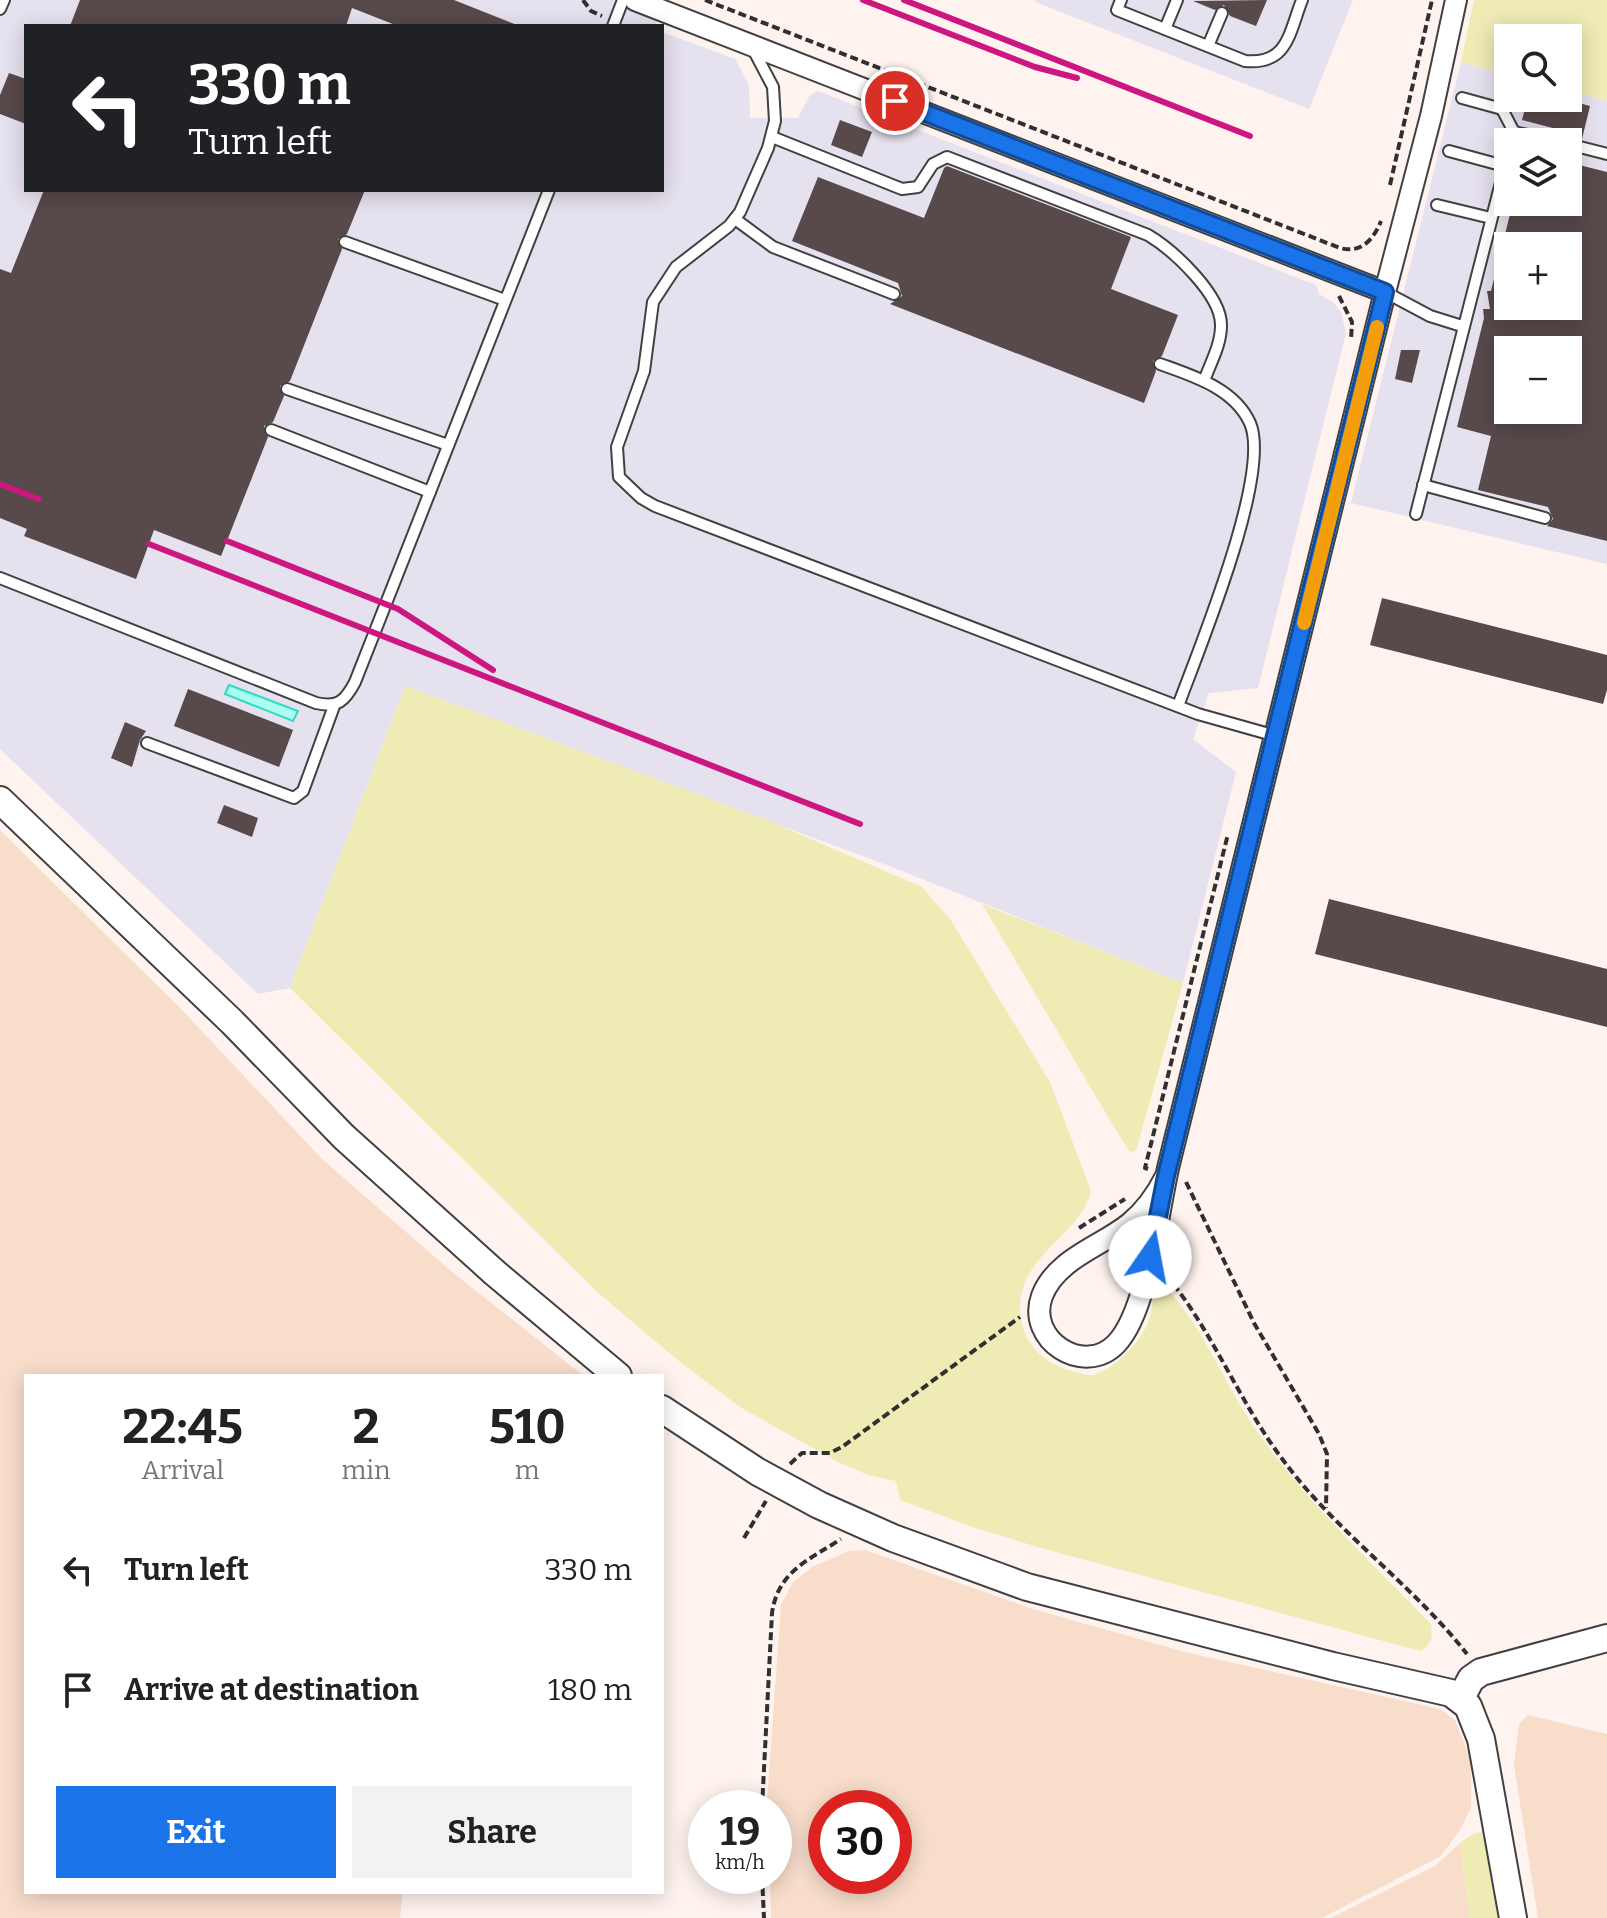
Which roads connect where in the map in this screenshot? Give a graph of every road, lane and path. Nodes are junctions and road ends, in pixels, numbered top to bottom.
1 (4, 0) edge
2 (583, 0) edge
3 (623, 0) edge
4 (635, 0) edge
5 (705, 0) edge
6 (1121, 0) edge
7 (1177, 0) edge
8 (1302, 0) edge
9 (1432, 0) edge
10 (1456, 0) edge
11 (0, 9) edge
12 (1222, 13) dead end
13 (614, 23) edge
14 (1165, 29) junction
15 (749, 45) junction
16 (1208, 46) junction
17 (1462, 98) dead end
18 (1509, 128) edge
19 (772, 137) junction
20 (1582, 148) edge
21 (1449, 151) dead end
22 (1607, 154) edge
23 (1494, 160) edge
24 (548, 192) edge
25 (1388, 194) dead end
26 (1437, 205) dead end
27 (1385, 208) dead end
28 (1494, 208) edge
29 (1491, 218) junction
30 (735, 219) junction
31 (345, 242) dead end
32 (1385, 292) junction
33 (894, 294) dead end
34 (505, 300) junction
35 (1462, 326) junction
36 (1160, 364) dead end
37 (1204, 381) junction
38 (287, 389) dead end
39 (271, 430) dead end
40 (448, 445) junction
41 (1423, 485) junction
42 (430, 492) junction
43 (1416, 514) dead end
44 (1545, 518) dead end
45 (0, 578) edge
46 (334, 706) junction
47 (1178, 706) junction
48 (1276, 736) junction
49 (147, 743) dead end
50 (0, 800) edge
51 (1145, 1168) dead end
52 (1168, 1170) junction
53 (1140, 1182) dead end
54 (1131, 1194) dead end
55 (1079, 1228) dead end
56 (1150, 1257) junction
57 (1039, 1305) junction
58 (616, 1374) edge
59 (664, 1410) edge
60 (771, 1490) junction
61 (1326, 1508) junction
62 (856, 1522) junction
63 (744, 1538) dead end
64 (1607, 1638) edge
65 (1481, 1672) junction
66 (1461, 1698) junction
67 (763, 1790) edge
68 (763, 1894) edge
69 (764, 1918) edge
70 (1513, 1918) edge

1 - 11 lane
2 - 13 path
3 - 13 lane
4 - 15 street
5 - 27 path
6 - 14 lane
7 - 14 lane
8 - 16 lane
9 - 25 path
10 - 32 street
12 - 16 lane
14 - 16 lane
15 - 19 lane
15 - 32 street
17 - 18 lane
19 - 30 lane
19 - 37 lane
20 - 22 lane
21 - 23 lane
24 - 34 lane
26 - 29 lane
28 - 29 lane
29 - 35 lane
30 - 33 lane
30 - 47 lane
31 - 34 lane
32 - 35 lane
32 - 48 street
34 - 40 lane
35 - 41 lane
36 - 37 lane
37 - 47 lane
38 - 40 lane
39 - 42 lane
40 - 42 lane
41 - 43 lane
41 - 44 lane
42 - 46 lane
45 - 46 lane
46 - 49 lane
47 - 48 lane
48 - 52 street
50 - 58 street
51 - 53 path
52 - 56 street
52 - 57 street
52 - 61 path
54 - 55 path
56 - 57 street
56 - 61 path
57 - 60 path
59 - 60 street
60 - 62 street
60 - 63 path
61 - 65 path
62 - 66 street
62 - 67 path
64 - 65 street
65 - 66 street
66 - 70 street
68 - 69 path

